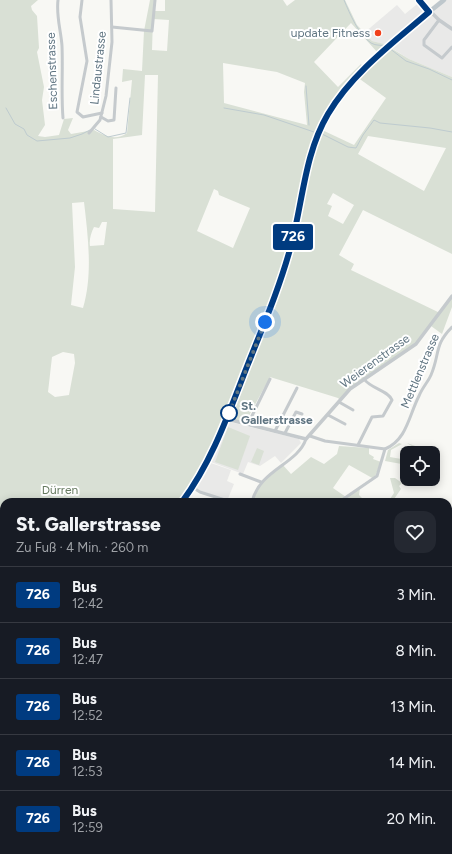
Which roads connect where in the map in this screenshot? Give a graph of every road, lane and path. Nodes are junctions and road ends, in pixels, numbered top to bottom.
1 (58, 0) edge
2 (82, 0) edge
3 (111, 0) edge
4 (155, 0) edge
5 (419, 0) edge
6 (444, 0) edge
7 (429, 12) junction
8 (439, 20) junction
9 (112, 26) junction
10 (452, 29) edge
11 (452, 47) edge
12 (116, 88) dead end
13 (102, 113) junction
14 (63, 118) dead end
15 (101, 118) junction
16 (89, 133) dead end
17 (452, 296) edge
18 (452, 327) edge
19 (270, 379) dead end
20 (364, 379) junction
21 (297, 388) dead end
22 (339, 402) junction
23 (353, 410) dead end
24 (302, 414) dead end
25 (328, 415) junction
26 (226, 419) junction
27 (248, 424) junction
28 (345, 424) dead end
29 (275, 431) junction
30 (285, 433) junction
31 (310, 436) junction
32 (306, 439) junction
33 (358, 446) junction
34 (385, 449) junction
35 (240, 474) dead end
36 (261, 482) junction
37 (192, 487) junction
38 (185, 498) edge
39 (221, 498) edge
40 (254, 498) edge
41 (345, 498) edge

1 - 14 street, Eschenstrasse
2 - 13 street
3 - 9 street, Lindaustrasse
4 - 9 street
5 - 7 street
6 - 7 main road
7 - 8 street
7 - 26 main road
8 - 10 street
8 - 11 street
9 - 13 street, Lindaustrasse
12 - 15 street
13 - 15 street, Lindaustrasse
15 - 16 street, Lindaustrasse
17 - 20 street, Weierenstrasse
18 - 34 street, Mettlenstrasse
19 - 27 street
20 - 22 street, Weierenstrasse
20 - 33 street
21 - 29 street
22 - 23 street
22 - 25 street, Weierenstrasse
24 - 30 street
25 - 28 street
25 - 31 street, Weierenstrasse
26 - 27 street
26 - 37 main road
27 - 29 street
29 - 30 street
30 - 32 street
31 - 32 street, Weierenstrasse
31 - 33 street
32 - 36 street
33 - 34 street
34 - 41 street
35 - 36 street
36 - 40 street
37 - 38 main road
37 - 39 street

